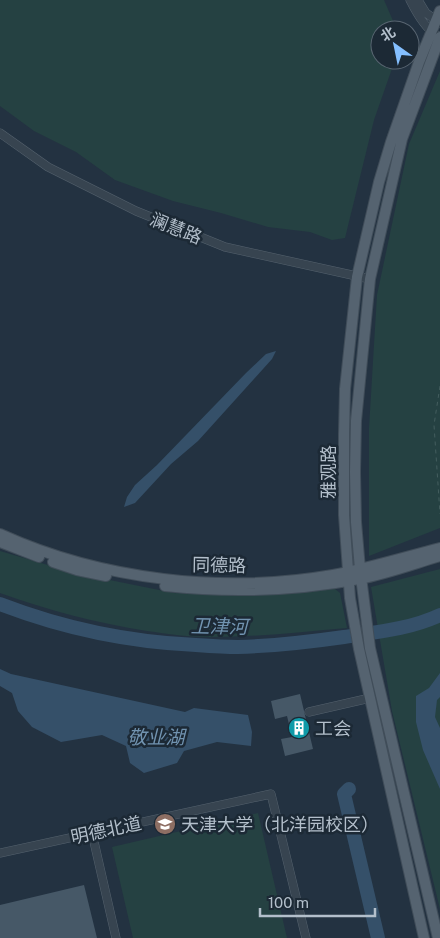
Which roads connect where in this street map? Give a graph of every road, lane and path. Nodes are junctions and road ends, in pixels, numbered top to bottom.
1 (410, 0) edge
2 (418, 0) edge
3 (439, 18) edge
4 (437, 35) edge
5 (0, 133) edge
6 (357, 277) junction
7 (370, 279) junction
8 (440, 386) edge
9 (440, 514) edge
10 (0, 534) edge
11 (0, 542) edge
12 (440, 548) edge
13 (440, 556) edge
14 (361, 574) junction
15 (349, 576) junction
16 (370, 698) junction
17 (309, 712) dead end
18 (92, 833) junction
19 (0, 853) edge
20 (116, 938) edge
21 (306, 938) edge
22 (424, 938) edge
23 (438, 938) edge

1 - 4 street
2 - 3 street
3 - 4 main road, 雅观路
4 - 6 main road, 雅观路
4 - 7 main road, 雅观路
5 - 6 street, 澜慧路
6 - 7 street, 澜慧路
6 - 15 main road, 雅观路
7 - 14 main road, 雅观路
8 - 9 path
10 - 15 main road, 同德路
11 - 15 main road, 同德路
12 - 14 main road, 同德路
13 - 14 main road, 同德路
14 - 15 main road, 同德路
14 - 23 main road, 雅观路
15 - 16 main road, 雅观路
16 - 17 street
16 - 22 main road, 雅观路
18 - 19 street, 明德北道
18 - 20 street
18 - 21 street, 明德北道

